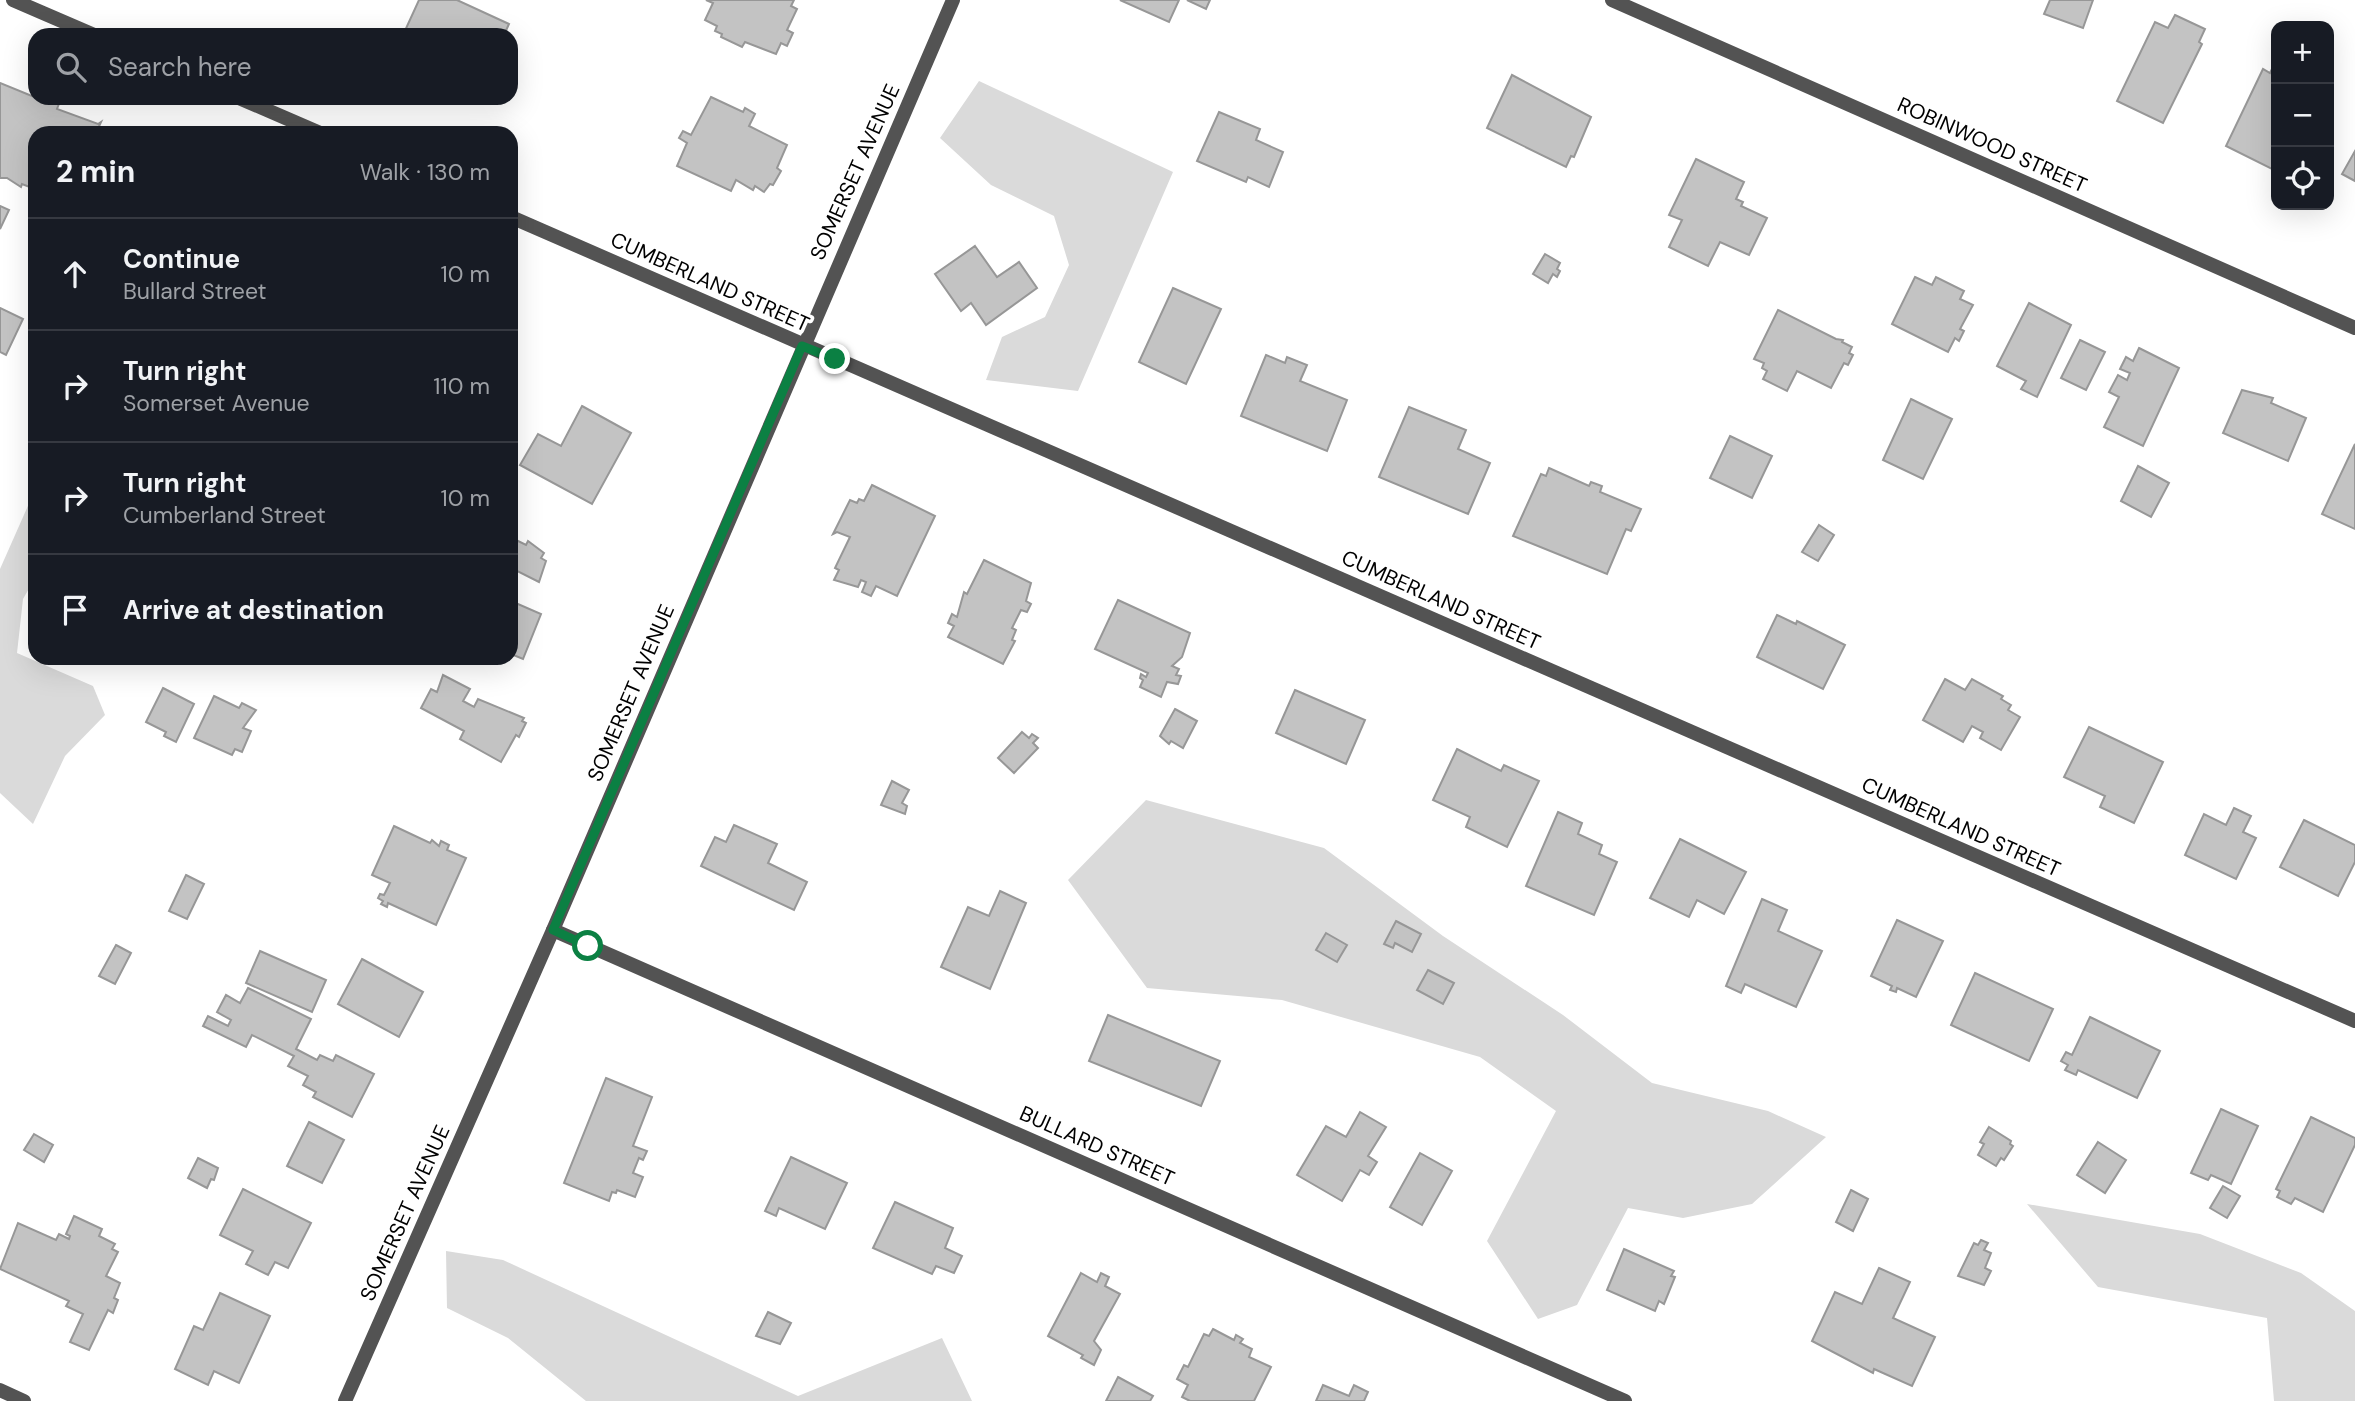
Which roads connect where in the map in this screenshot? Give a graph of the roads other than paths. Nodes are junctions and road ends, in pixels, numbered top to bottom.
1 (13, 0) edge
2 (953, 0) edge
3 (1612, 0) edge
4 (78, 28) edge
5 (255, 105) edge
6 (304, 126) edge
7 (518, 220) edge
8 (2355, 327) edge
9 (802, 346) junction
10 (553, 930) junction
11 (2355, 1021) edge
12 (0, 1391) edge
13 (24, 1401) edge
14 (345, 1401) edge
15 (1625, 1401) edge

1 - 4 street
2 - 9 street, SOMERSET AVENUE
3 - 8 street, ROBINWOOD STREET
5 - 6 street
7 - 9 street, CUMBERLAND STREET
9 - 10 street, SOMERSET AVENUE
9 - 11 street, CUMBERLAND STREET
10 - 14 street, SOMERSET AVENUE
10 - 15 street, BULLARD STREET
12 - 13 street

